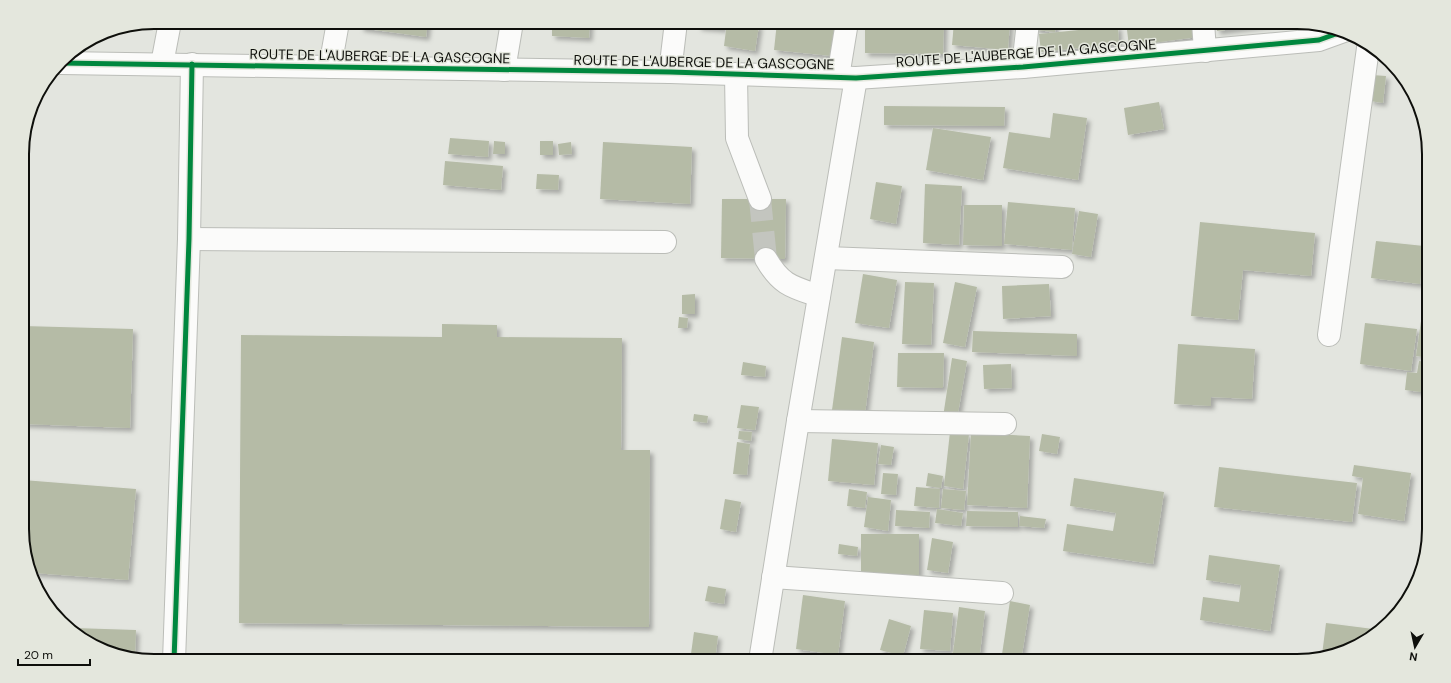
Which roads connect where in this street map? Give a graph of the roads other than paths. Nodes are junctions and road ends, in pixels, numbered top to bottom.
1 (169, 29) edge
2 (337, 29) edge
3 (511, 29) edge
4 (675, 29) edge
5 (847, 29) edge
6 (1027, 29) edge
7 (1203, 29) edge
8 (1322, 34) edge
9 (1205, 51) junction
10 (1368, 51) edge
11 (69, 63) edge
12 (162, 64) junction
13 (192, 64) junction
14 (330, 67) junction
15 (1023, 67) junction
16 (504, 70) junction
17 (670, 72) junction
18 (736, 74) junction
19 (847, 78) junction
20 (760, 199) tunnel mouth
21 (189, 239) junction
22 (665, 242) dead end
23 (826, 258) junction
24 (766, 259) tunnel mouth
25 (1062, 267) dead end
26 (819, 296) junction
27 (1329, 335) dead end
28 (798, 421) junction
29 (1005, 424) dead end
30 (773, 577) junction
31 (1002, 593) dead end
32 (174, 654) edge
33 (761, 654) edge

1 - 12 street
2 - 14 street
3 - 16 street
4 - 17 street
5 - 19 street
6 - 15 street
7 - 9 street
8 - 9 street, ROUTE DE L'AUBERGE DE LA GASCOGNE
9 - 15 street, ROUTE DE L'AUBERGE DE LA GASCOGNE
10 - 27 street
11 - 12 street, ROUTE DE L'AUBERGE DE LA GASCOGNE
12 - 13 street, ROUTE DE L'AUBERGE DE LA GASCOGNE
13 - 14 street, ROUTE DE L'AUBERGE DE LA GASCOGNE
13 - 21 street
14 - 16 street, ROUTE DE L'AUBERGE DE LA GASCOGNE
15 - 19 street, ROUTE DE L'AUBERGE DE LA GASCOGNE
16 - 17 street, ROUTE DE L'AUBERGE DE LA GASCOGNE
17 - 18 street, ROUTE DE L'AUBERGE DE LA GASCOGNE
18 - 19 street, ROUTE DE L'AUBERGE DE LA GASCOGNE
18 - 20 street
19 - 23 street
21 - 22 street
21 - 32 street
23 - 25 street
23 - 26 street
24 - 26 street
26 - 28 street
28 - 29 street
28 - 30 street
30 - 31 street
30 - 33 street

